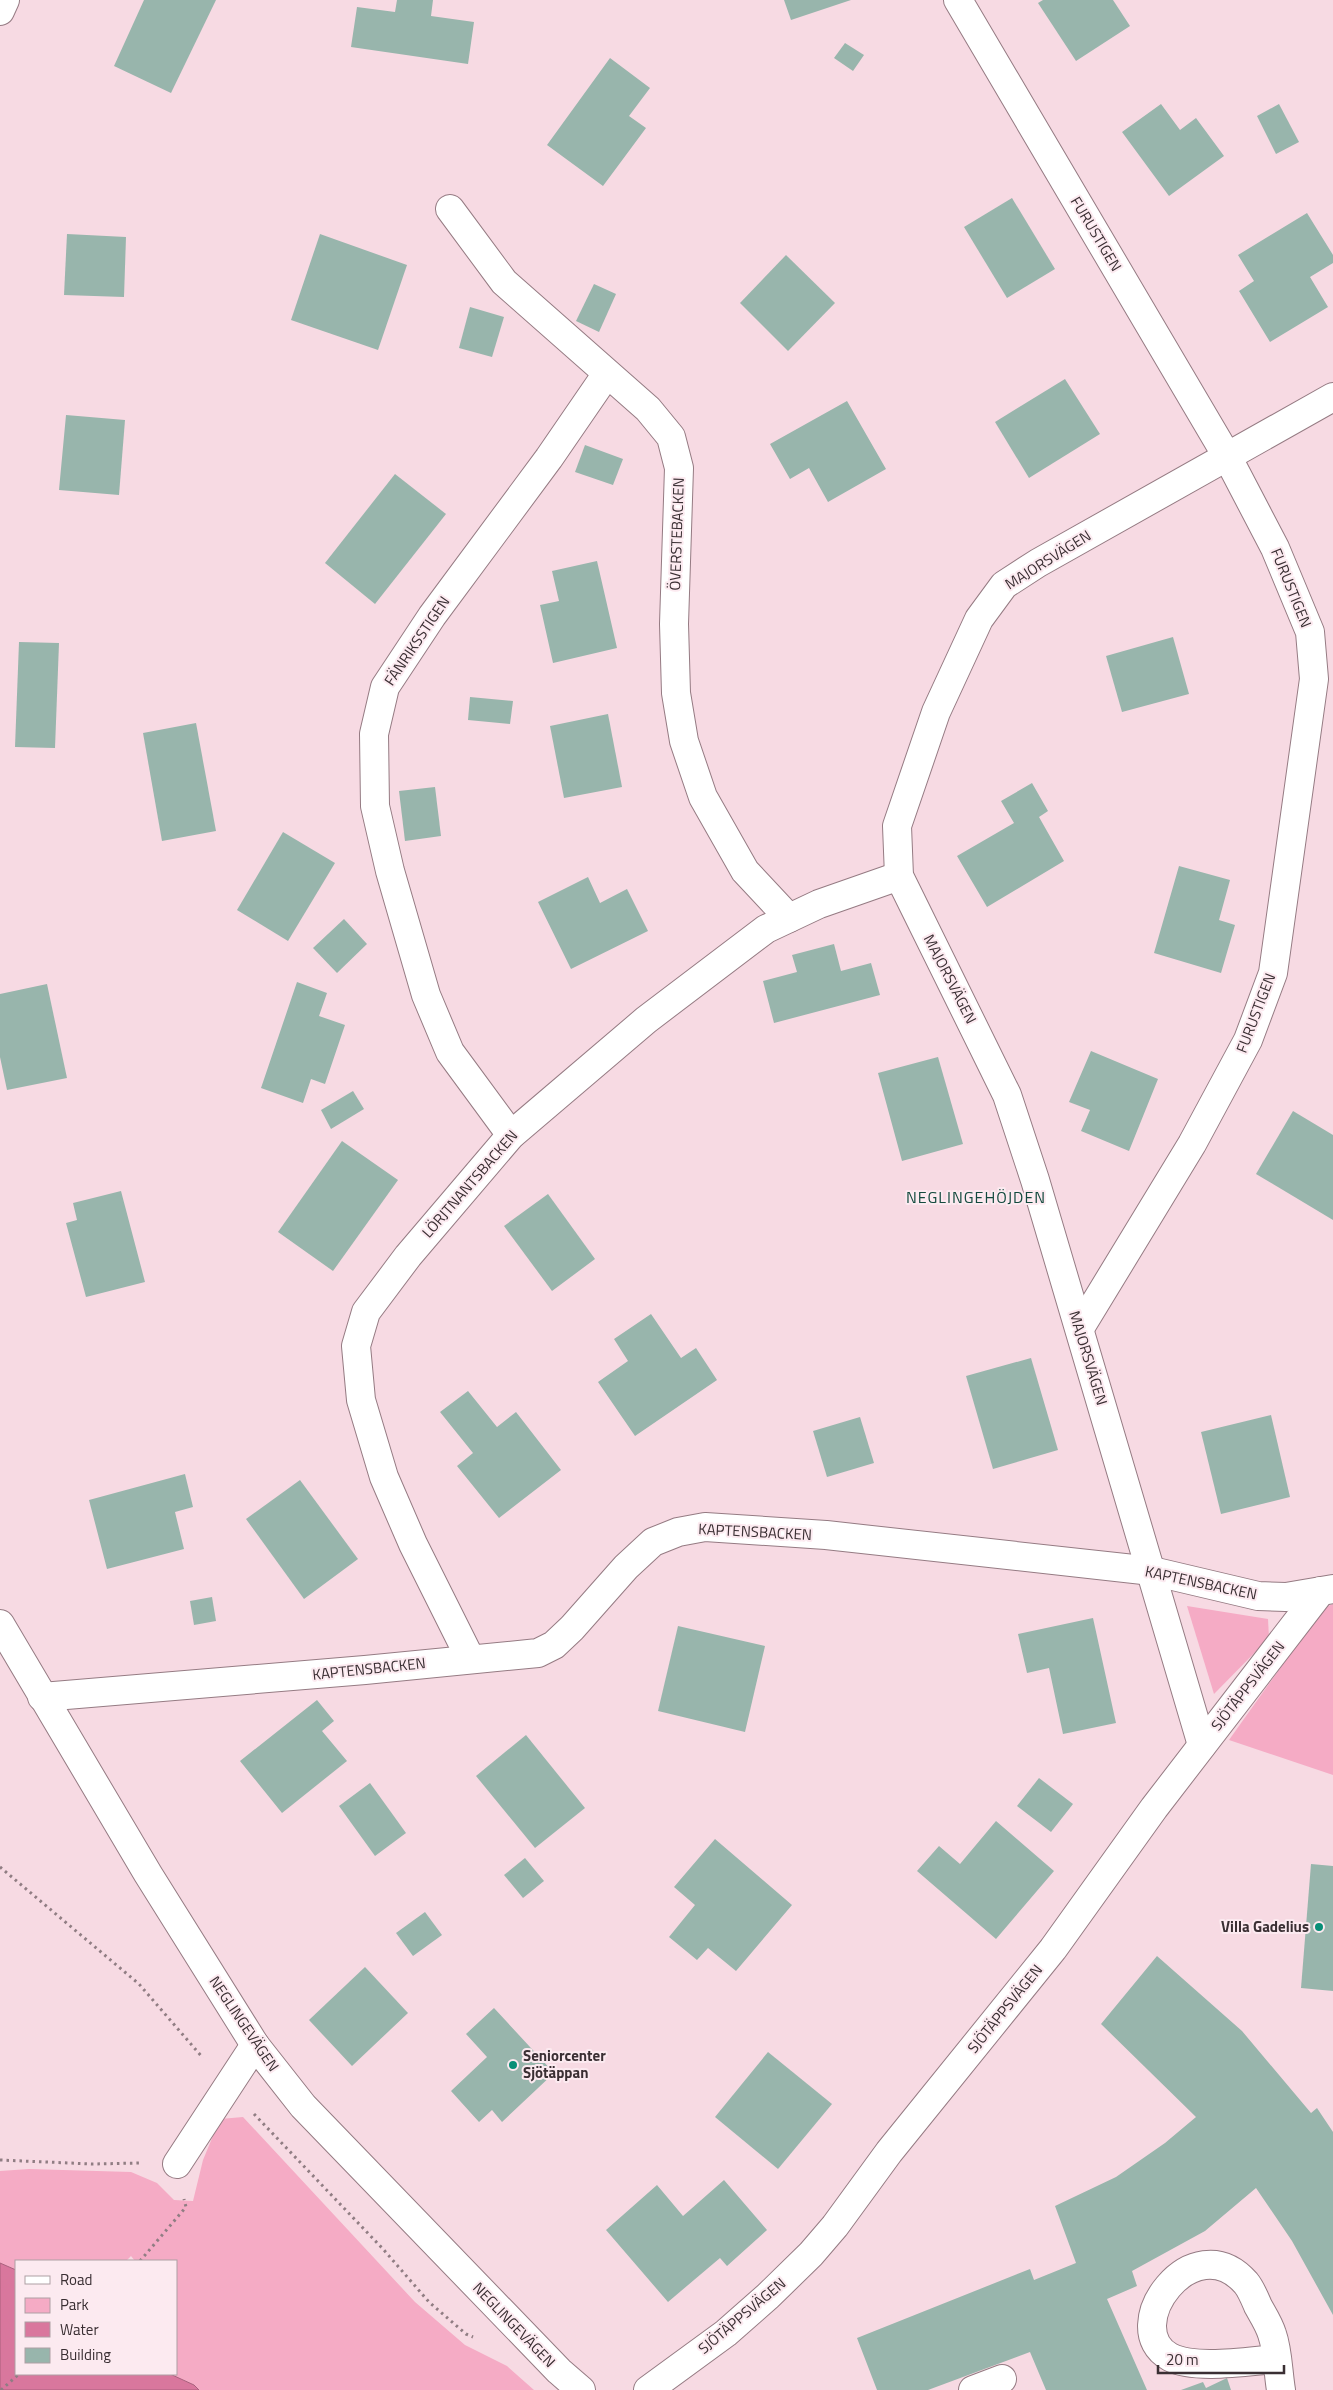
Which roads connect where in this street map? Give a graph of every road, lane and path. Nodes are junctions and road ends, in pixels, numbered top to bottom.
1 (4, 0) edge
2 (958, 0) edge
3 (0, 11) edge
4 (450, 209) dead end
5 (606, 375) junction
6 (1333, 397) edge
7 (1228, 458) junction
8 (899, 876) junction
9 (789, 918) junction
10 (511, 1135) junction
11 (1080, 1328) junction
12 (1152, 1572) junction
13 (1327, 1590) edge
14 (0, 1624) edge
15 (470, 1658) junction
16 (42, 1697) junction
17 (1202, 1745) junction
18 (254, 2045) junction
19 (0, 2160) edge
20 (177, 2164) junction
21 (141, 2260) edge
22 (1276, 2359) junction
23 (18, 2375) edge
24 (1002, 2379) dead end
25 (1, 2390) edge
26 (582, 2390) edge
27 (648, 2390) edge
28 (973, 2390) edge
29 (1281, 2390) edge

1 - 3 street
2 - 7 street, FURUSTIGEN
4 - 5 street, ÖVERSTEBACKEN
5 - 9 street, ÖVERSTEBACKEN
5 - 10 street, FÄNRIKSSTIGEN
6 - 7 street, MAJORSVÄGEN
7 - 8 street, MAJORSVÄGEN
7 - 11 street, FURUSTIGEN
8 - 9 street, LÖRJTNANTSBACKEN
8 - 11 street, MAJORSVÄGEN
9 - 10 street, LÖRJTNANTSBACKEN
10 - 15 street, LÖRJTNANTSBACKEN
11 - 12 street, MAJORSVÄGEN
12 - 13 street, KAPTENSBACKEN
12 - 15 street, KAPTENSBACKEN
12 - 17 street, MAJORSVÄGEN
13 - 17 street, SJÖTÄPPSVÄGEN
14 - 16 street, NEGLINGEVÄGEN
15 - 16 street, KAPTENSBACKEN
16 - 18 street, NEGLINGEVÄGEN
17 - 27 street, SJÖTÄPPSVÄGEN
18 - 20 street
18 - 26 street, NEGLINGEVÄGEN
19 - 20 path
20 - 21 path
22 - 22 street
22 - 29 street
23 - 25 path
24 - 28 street

